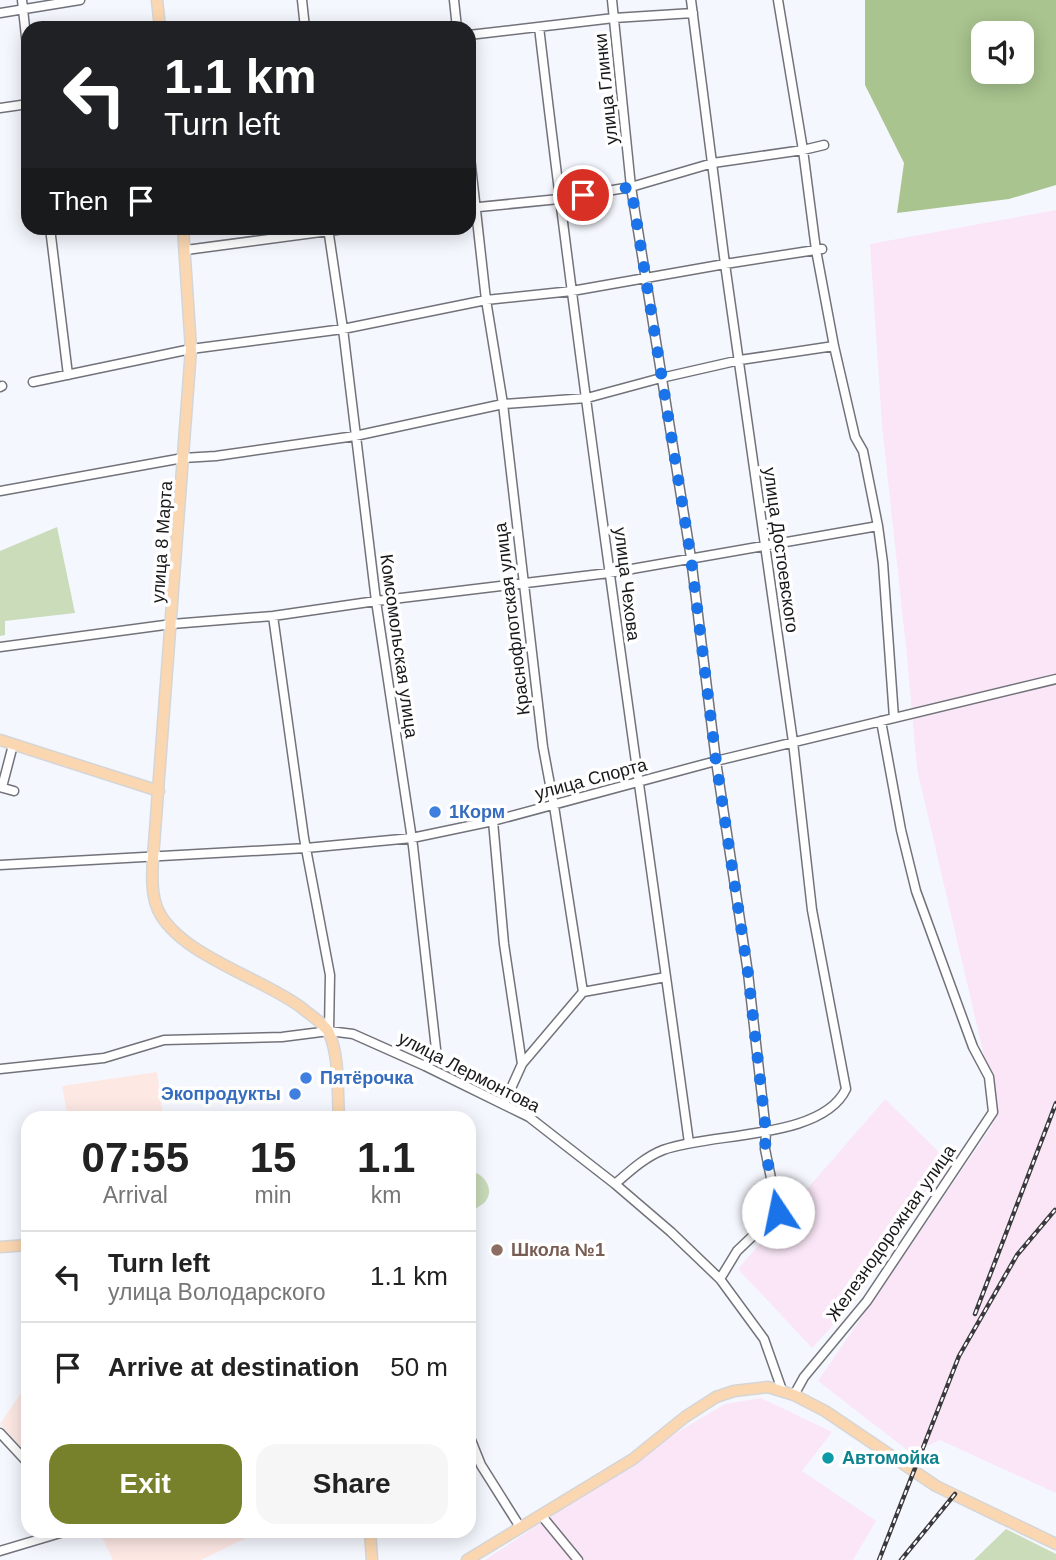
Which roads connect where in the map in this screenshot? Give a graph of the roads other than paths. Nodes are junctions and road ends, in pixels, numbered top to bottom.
1 (22, 0) edge
2 (80, 0) edge
3 (157, 0) edge
4 (302, 0) edge
5 (454, 0) edge
6 (612, 0) edge
7 (691, 0) edge
8 (778, 0) edge
9 (23, 10) junction
10 (0, 13) edge
11 (692, 13) junction
12 (614, 18) junction
13 (24, 21) edge
14 (159, 21) edge
15 (304, 21) edge
16 (456, 21) edge
17 (540, 27) junction
18 (476, 34) edge
19 (21, 105) edge
20 (0, 108) edge
21 (824, 145) dead end
22 (803, 150) junction
23 (713, 163) junction
24 (631, 187) junction
25 (559, 199) junction
26 (476, 207) edge
27 (476, 234) edge
28 (51, 235) edge
29 (184, 235) edge
30 (287, 235) edge
31 (329, 235) edge
32 (186, 250) junction
33 (819, 250) junction
34 (724, 264) junction
35 (647, 277) junction
36 (572, 291) junction
37 (486, 300) junction
38 (343, 329) junction
39 (834, 346) junction
40 (191, 349) junction
41 (740, 360) junction
42 (68, 375) junction
43 (662, 378) junction
44 (33, 382) dead end
45 (587, 398) junction
46 (503, 404) junction
47 (355, 436) junction
48 (183, 458) junction
49 (0, 491) edge
50 (878, 526) junction
51 (764, 547) junction
52 (691, 558) junction
53 (609, 573) junction
54 (523, 583) junction
55 (376, 601) junction
56 (272, 616) junction
57 (172, 624) junction
58 (0, 646) edge
59 (1056, 679) edge
60 (894, 718) junction
61 (881, 721) junction
62 (0, 740) edge
63 (793, 742) junction
64 (13, 745) junction
65 (716, 761) junction
66 (637, 783) junction
67 (1, 787) edge
68 (14, 791) dead end
69 (159, 791) junction
70 (554, 806) junction
71 (493, 821) junction
72 (412, 838) junction
73 (306, 848) junction
74 (153, 858) junction
75 (0, 864) edge
76 (666, 977) junction
77 (583, 992) junction
78 (329, 1031) junction
79 (522, 1064) junction
80 (425, 1066) junction
81 (0, 1069) edge
82 (504, 1104) junction
83 (338, 1111) edge
84 (766, 1132) junction
85 (689, 1143) junction
86 (615, 1184) junction
87 (21, 1246) edge
88 (0, 1247) edge
89 (720, 1279) junction
90 (782, 1390) junction
91 (794, 1395) junction
92 (0, 1433) edge
93 (476, 1452) edge
94 (21, 1456) edge
95 (541, 1515) junction
96 (520, 1527) junction
97 (44, 1538) edge
98 (370, 1538) edge
99 (1056, 1544) edge
100 (0, 1551) edge
101 (372, 1560) edge
102 (467, 1560) edge
103 (578, 1560) edge

1 - 9 street
2 - 9 street
3 - 14 main road
4 - 15 street
5 - 16 street
6 - 12 street, улица Глинки
7 - 11 street, улица Достоевского
8 - 22 street
9 - 10 street
9 - 13 street
11 - 12 street
11 - 23 street, улица Достоевского
12 - 17 street
12 - 24 street, улица Глинки
17 - 18 street
17 - 25 street, улица Чехова
19 - 20 street
21 - 22 street
22 - 23 street
22 - 33 street
23 - 24 street
23 - 34 street, улица Достоевского
24 - 25 street
24 - 35 street, улица Глинки
25 - 26 street
25 - 36 street, улица Чехова
27 - 37 street, Краснофлотская улица
28 - 42 street
29 - 32 main road, улица 8 Марта
30 - 32 street
31 - 38 street, Комсомольская улица
32 - 40 main road, улица 8 Марта
33 - 34 street
33 - 39 street
34 - 35 street
34 - 41 street, улица Достоевского
35 - 36 street
35 - 43 street, улица Глинки
36 - 37 street
36 - 45 street, улица Чехова
37 - 38 street
37 - 46 street, Краснофлотская улица
38 - 40 street
38 - 47 street, Комсомольская улица
39 - 41 street
39 - 50 street
40 - 42 street
40 - 48 main road, улица 8 Марта
41 - 43 street
41 - 51 street, улица Достоевского
42 - 44 street
43 - 45 street
43 - 52 street, улица Глинки
45 - 46 street
45 - 53 street, улица Чехова
46 - 47 street
46 - 54 street, Краснофлотская улица
47 - 48 street
47 - 55 street, Комсомольская улица
48 - 49 street
48 - 57 main road, улица 8 Марта
50 - 51 street
50 - 60 street
51 - 52 street
51 - 63 street, улица Достоевского
52 - 53 street
52 - 65 street, улица Глинки
53 - 54 street
53 - 66 street, улица Чехова
54 - 55 street
54 - 70 street, Краснофлотская улица
55 - 56 street
55 - 72 street, Комсомольская улица
56 - 57 street
56 - 73 street
57 - 58 street
57 - 69 main road, улица 8 Марта
59 - 60 street, улица Спорта
60 - 61 street, улица Спорта
61 - 63 street, улица Спорта
61 - 91 street, Железнодорожная улица
62 - 64 main road
63 - 65 street, улица Спорта
63 - 84 street, улица Достоевского
64 - 67 street
64 - 69 main road
65 - 66 street, улица Спорта
65 - 84 street, улица Глинки
66 - 70 street, улица Спорта
66 - 76 street, улица Чехова
67 - 68 street
69 - 74 main road, улица 8 Марта
70 - 71 street, улица Спорта
70 - 77 street, Краснофлотская улица
71 - 72 street, улица Спорта
71 - 79 street
72 - 73 street, улица Спорта
72 - 80 street, Комсомольская улица
73 - 74 street, улица Спорта
73 - 78 street
74 - 75 street, улица Спорта
74 - 78 main road, улица Лермонтова
76 - 77 street
76 - 85 street, улица Чехова
77 - 79 street
78 - 80 street, улица Лермонтова
78 - 81 street
78 - 83 main road
79 - 82 street
80 - 82 street, улица Лермонтова
82 - 86 street, улица Лермонтова
84 - 85 street
84 - 89 street, улица Глинки
85 - 86 street
86 - 89 street, улица Лермонтова
87 - 88 main road
89 - 90 street, улица Лермонтова
90 - 91 main road
90 - 95 main road
91 - 99 main road
92 - 94 street
93 - 96 street
95 - 96 main road
95 - 103 street
96 - 102 main road
97 - 100 street
98 - 101 main road

